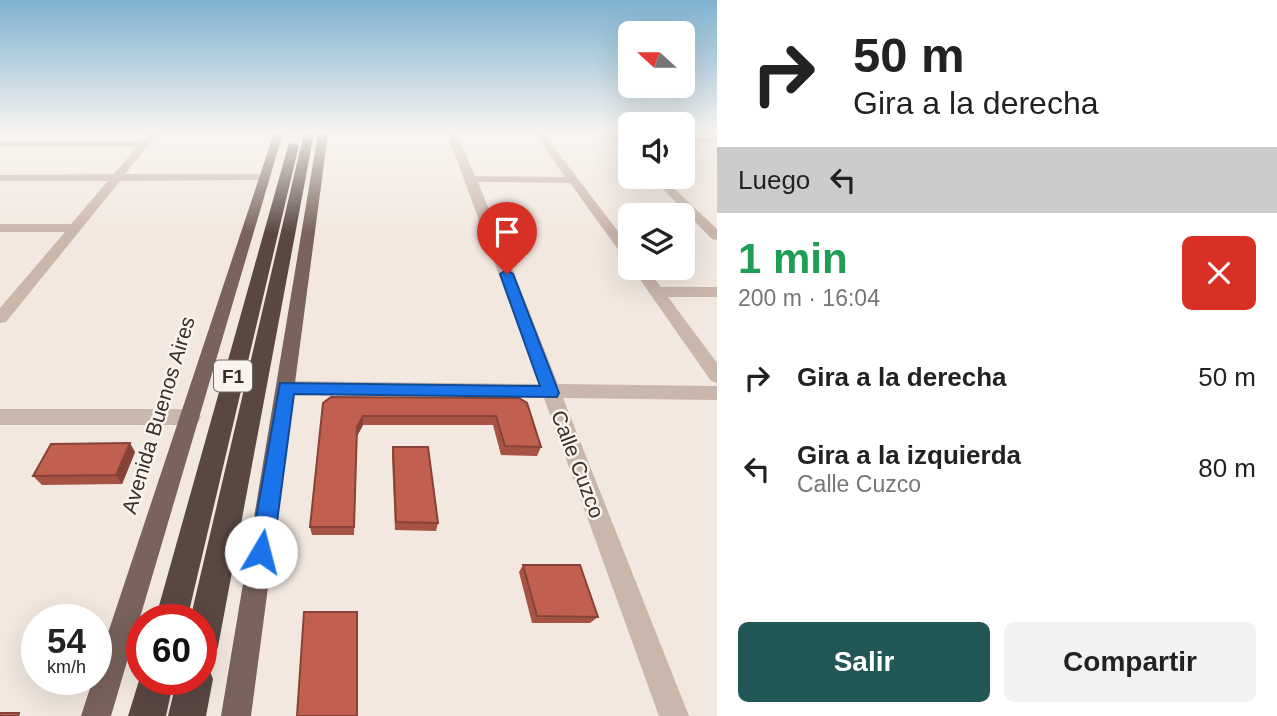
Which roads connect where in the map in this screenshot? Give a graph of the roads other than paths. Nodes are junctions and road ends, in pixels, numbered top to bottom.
1 (127, 166) edge
2 (267, 166) edge
3 (287, 166) edge
4 (302, 166) edge
5 (318, 166) edge
6 (466, 166) edge
7 (563, 166) edge
8 (263, 177) junction
9 (0, 178) edge
10 (117, 178) junction
11 (471, 179) junction
12 (573, 180) junction
13 (669, 189) edge
14 (0, 228) edge
15 (76, 228) junction
16 (714, 230) edge
17 (618, 240) edge
18 (648, 280) edge
19 (657, 292) junction
20 (717, 292) edge
21 (0, 318) edge
22 (717, 376) edge
23 (286, 388) junction
24 (551, 393) junction
25 (717, 393) edge
26 (0, 417) edge
27 (191, 417) junction
28 (175, 604) edge
29 (210, 604) edge
30 (152, 695) edge
31 (192, 695) edge
32 (96, 716) edge
33 (147, 716) edge
34 (187, 716) edge
35 (236, 716) edge
36 (674, 716) edge

1 - 10 street
2 - 8 main road, Avenida Buenos Aires
3 - 28 highway, F1
4 - 29 highway, F1
5 - 23 main road
6 - 11 street, Calle Cuzco
7 - 12 street
8 - 10 street
8 - 27 main road, Avenida Buenos Aires
9 - 10 street
10 - 15 street
11 - 12 street
11 - 24 street, Calle Cuzco
12 - 17 street
13 - 16 street
14 - 15 street
15 - 21 street
18 - 19 street
19 - 20 street
19 - 22 street
23 - 24 street
23 - 35 main road
24 - 25 street
24 - 36 street, Calle Cuzco
26 - 27 street
27 - 32 main road, Avenida Buenos Aires
30 - 33 highway
31 - 34 highway

